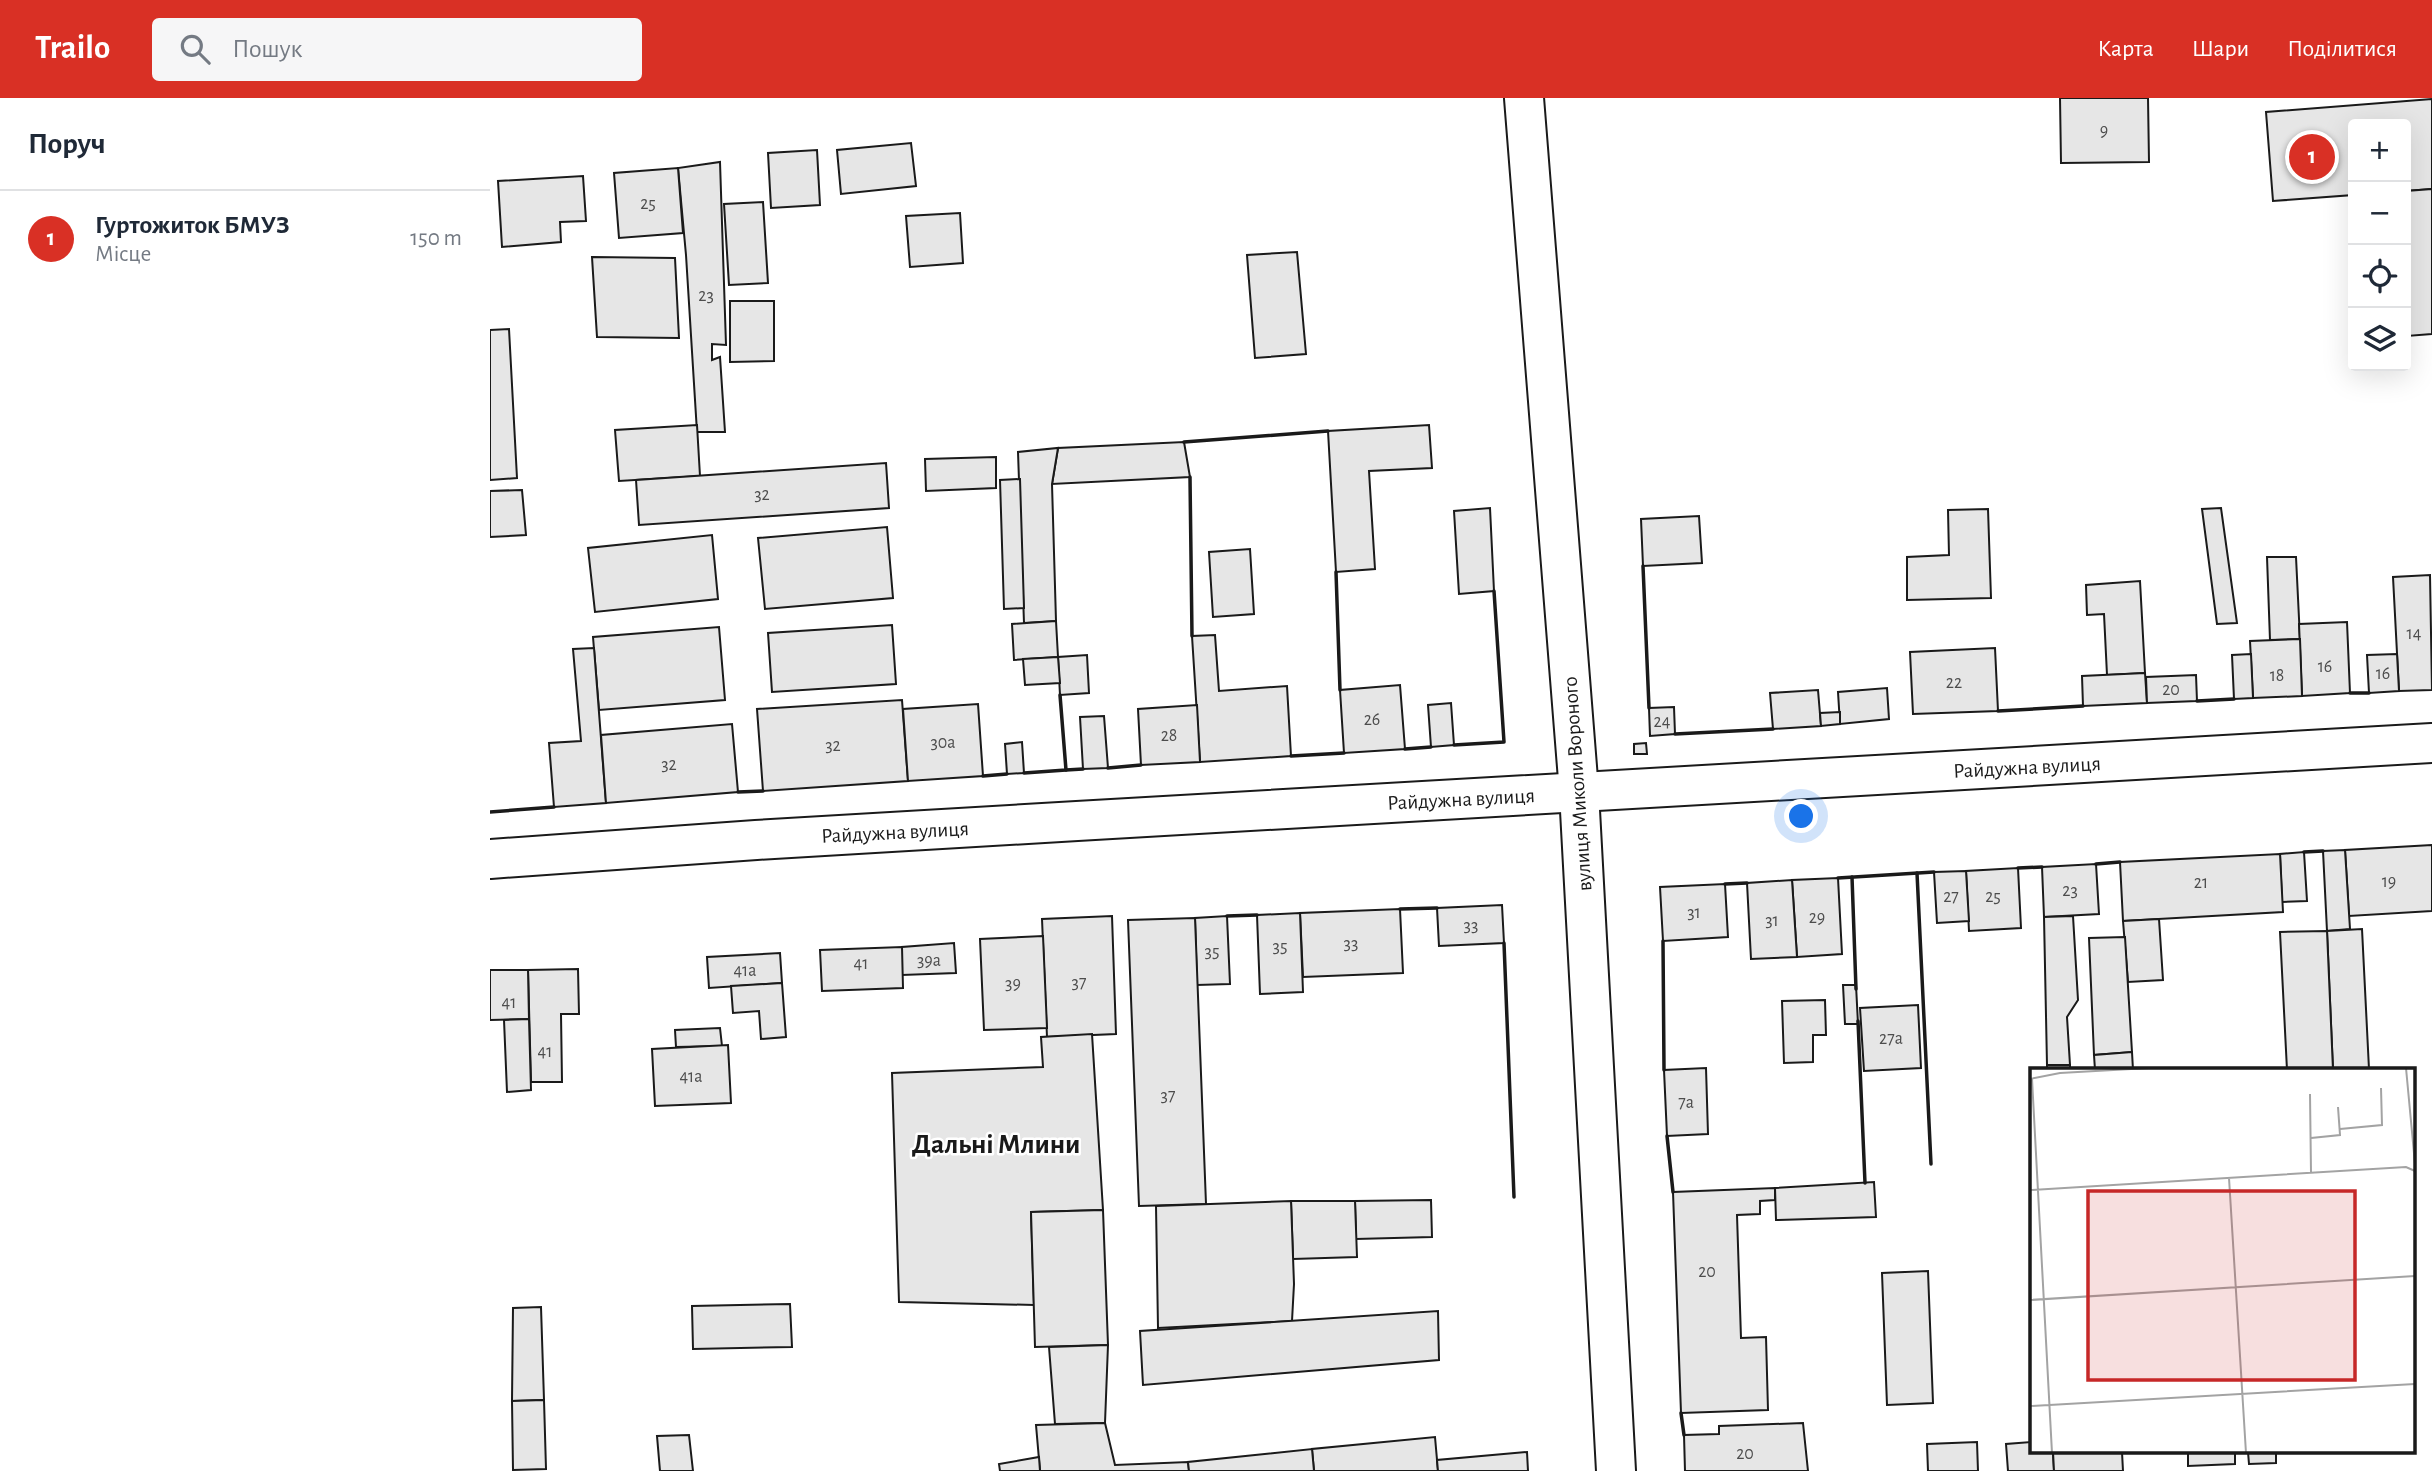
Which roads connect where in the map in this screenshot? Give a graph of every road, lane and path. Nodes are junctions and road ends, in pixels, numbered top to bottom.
1 (1524, 98) edge
2 (2432, 743) edge
3 (1579, 792) junction
4 (490, 859) edge
5 (1616, 1471) edge

1 - 3 street, вулиця Миколи Вороного
2 - 3 street, Райдужна вулиця
3 - 4 street, Райдужна вулиця
3 - 5 street, вулиця Миколи Вороного

